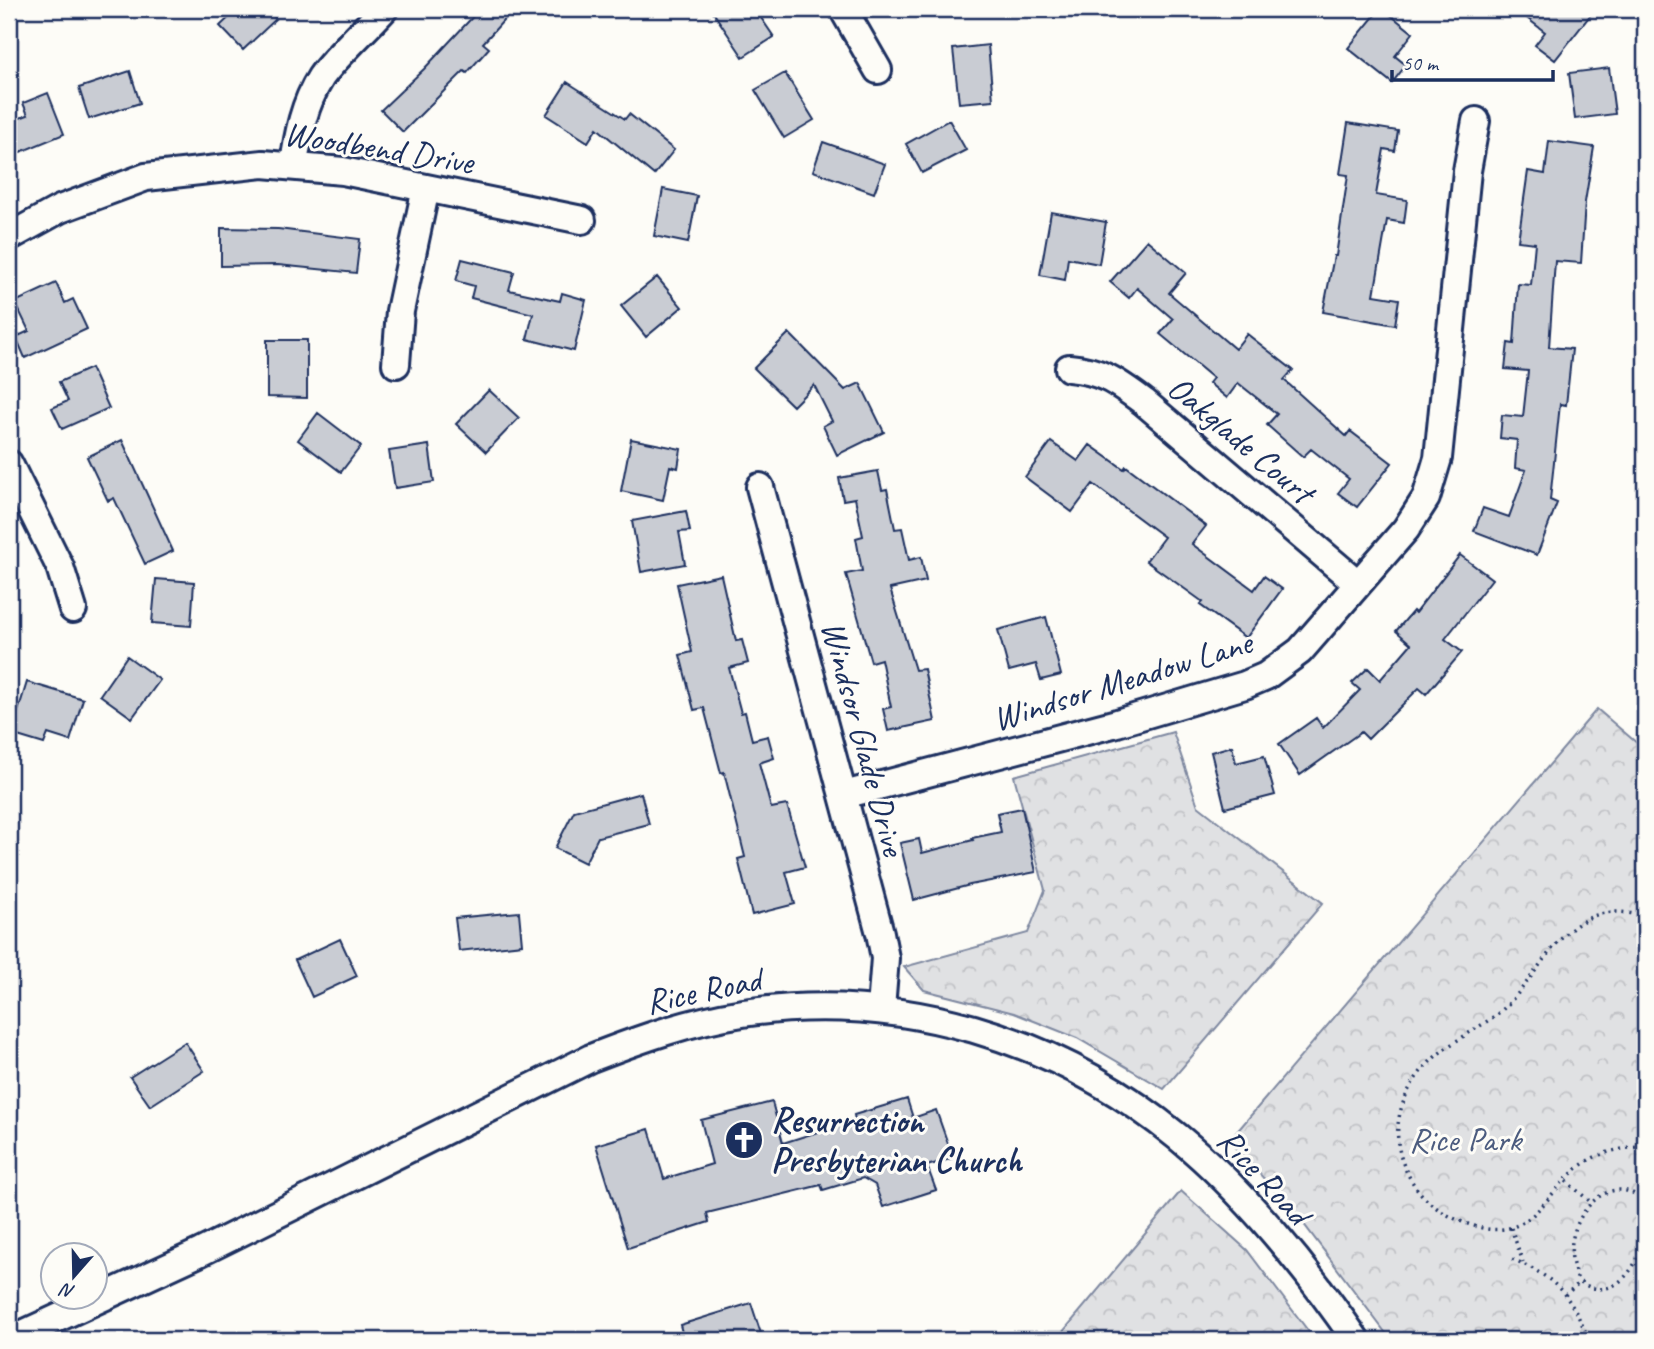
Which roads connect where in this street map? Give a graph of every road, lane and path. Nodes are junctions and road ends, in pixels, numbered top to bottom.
1 (384, 9) edge
2 (843, 9) edge
3 (878, 70) dead end
4 (1476, 121) dead end
5 (294, 165) junction
6 (426, 188) junction
7 (582, 220) dead end
8 (9, 237) edge
9 (396, 364) dead end
10 (1069, 368) dead end
11 (9, 464) edge
12 (760, 487) dead end
13 (1357, 583) junction
14 (73, 609) dead end
15 (844, 796) junction
16 (1645, 917) edge
17 (881, 1009) junction
18 (1645, 1147) edge
19 (1566, 1181) junction
20 (1592, 1203) junction
21 (1645, 1210) edge
22 (1511, 1228) junction
23 (1645, 1230) edge
24 (1512, 1259) dead end
25 (1523, 1264) junction
26 (1580, 1282) junction
27 (1565, 1295) junction
28 (10, 1340) edge
29 (1356, 1340) edge
30 (1588, 1340) edge

1 - 5 street
2 - 3 street
4 - 13 street, Windsor Meadow Lane
5 - 6 street, Woodbend Drive
5 - 8 street, Woodbend Drive
6 - 7 street, Woodbend Drive
6 - 9 street
10 - 13 street, Oakglade Court
11 - 14 street
12 - 15 street, Windsor Glade Drive
13 - 15 street, Windsor Meadow Lane
15 - 17 street, Windsor Glade Drive
16 - 22 path
17 - 28 street, Rice Road
17 - 29 street, Rice Road
18 - 19 path
19 - 20 path
19 - 22 path
20 - 21 path
20 - 26 path
22 - 25 path
23 - 26 path
24 - 25 path
25 - 27 path
26 - 27 path
27 - 30 path

